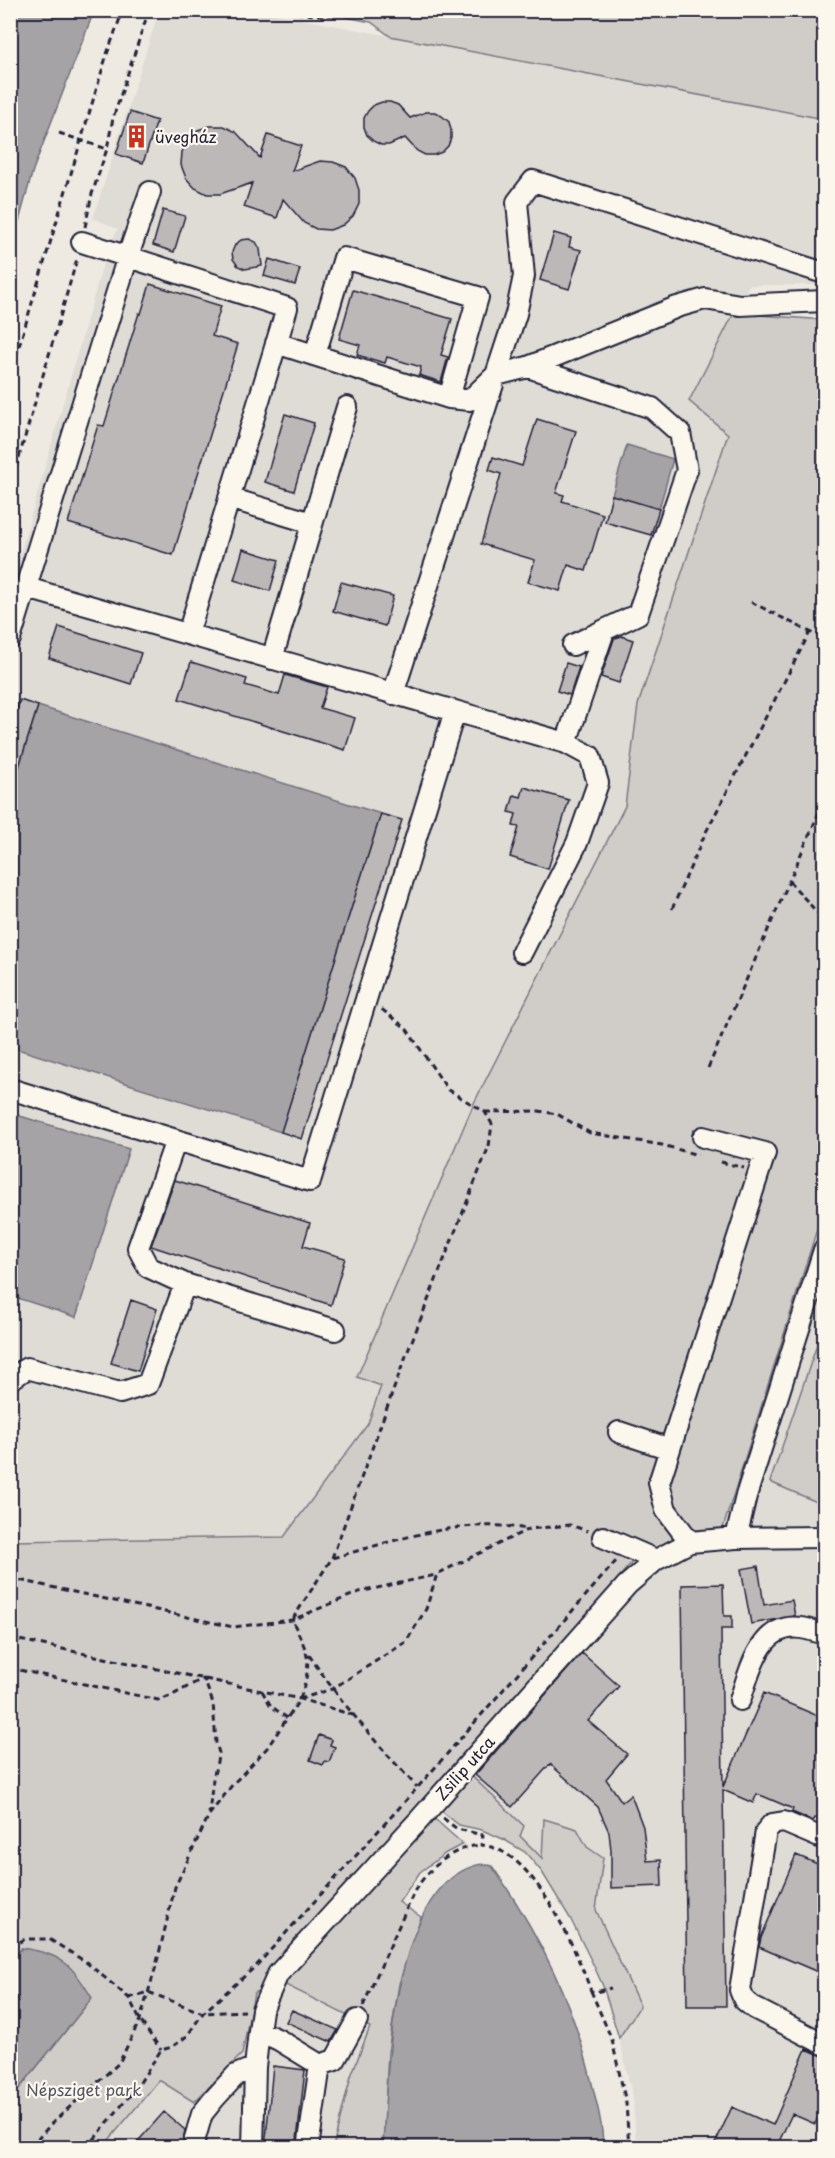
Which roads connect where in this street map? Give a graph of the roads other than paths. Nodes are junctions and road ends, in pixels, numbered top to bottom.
1 (150, 192) dead end
2 (82, 242) dead end
3 (128, 256) junction
4 (825, 273) edge
5 (825, 301) edge
6 (276, 343) junction
7 (315, 355) junction
8 (528, 367) junction
9 (496, 375) junction
10 (448, 398) junction
11 (346, 407) dead end
12 (230, 498) junction
13 (312, 523) junction
14 (27, 588) junction
15 (604, 631) junction
16 (188, 634) junction
17 (10, 639) edge
18 (573, 645) dead end
19 (272, 659) junction
20 (393, 694) junction
21 (455, 711) junction
22 (566, 743) junction
23 (522, 952) dead end
24 (10, 1089) edge
25 (703, 1137) dead end
26 (176, 1140) junction
27 (825, 1250) edge
28 (185, 1284) junction
29 (335, 1330) dead end
30 (10, 1380) edge
31 (620, 1432) dead end
32 (670, 1449) junction
33 (603, 1537) road end
34 (825, 1537) edge
35 (736, 1538) junction
36 (690, 1542) junction
37 (656, 1560) junction
38 (825, 1634) edge
39 (740, 1700) dead end
40 (825, 1839) edge
41 (357, 2020) road end
42 (259, 2031) junction
43 (825, 2044) edge
44 (320, 2065) junction
45 (255, 2067) junction
46 (195, 2138) dead end
47 (253, 2148) edge
48 (309, 2148) edge

1 - 3 street
2 - 3 street
3 - 6 street
3 - 14 street
4 - 9 street
5 - 8 street
6 - 7 street
6 - 12 street
7 - 10 street
7 - 10 street
8 - 9 street
8 - 15 street
9 - 10 street
9 - 20 street
11 - 13 street
12 - 13 street
12 - 16 street
13 - 19 street
14 - 16 street
14 - 17 street
15 - 18 street
15 - 22 street
16 - 19 street
19 - 20 street
20 - 21 street
21 - 22 street
21 - 26 street
22 - 23 street
24 - 26 street
25 - 32 street
26 - 28 street
27 - 35 street
28 - 29 street
28 - 30 street
31 - 32 street
32 - 36 street
33 - 37 street
34 - 35 street, Zsilip utca
35 - 36 street, Zsilip utca
36 - 37 street, Zsilip utca
37 - 42 street, Zsilip utca
38 - 39 street
40 - 43 street
41 - 44 street
42 - 44 street
42 - 45 street, Zsilip utca
44 - 48 street
45 - 46 street
45 - 47 street, Zsilip utca

